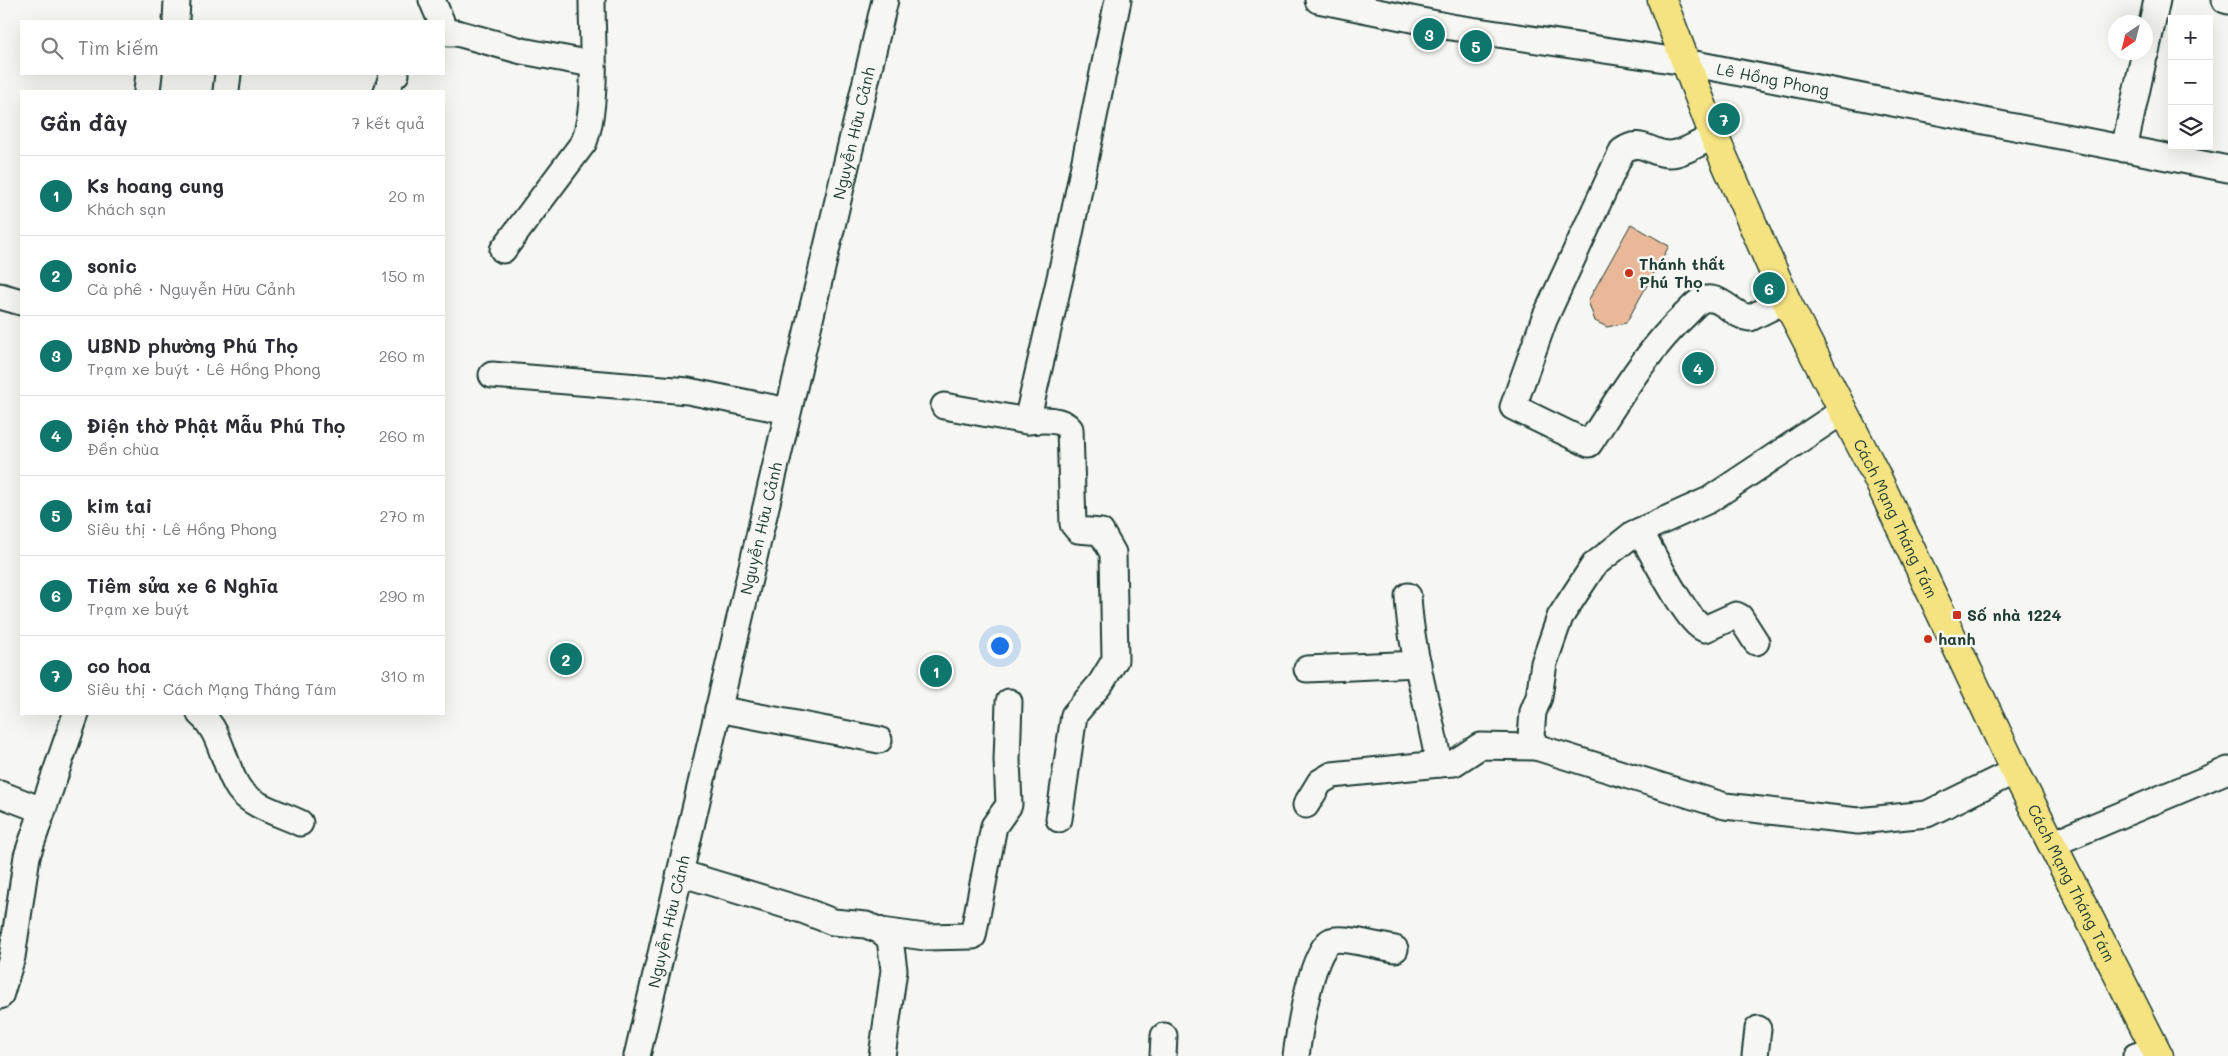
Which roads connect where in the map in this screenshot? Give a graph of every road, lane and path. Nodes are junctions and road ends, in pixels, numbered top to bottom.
1 (177, 0) edge
2 (432, 0) edge
3 (592, 0) edge
4 (885, 0) edge
5 (1118, 0) edge
6 (1318, 0) edge
7 (1662, 0) edge
8 (2157, 0) edge
9 (2224, 0) edge
10 (2228, 1) edge
11 (2153, 19) edge
12 (176, 20) edge
13 (440, 20) edge
14 (445, 30) edge
15 (2144, 60) edge
16 (1685, 62) junction
17 (592, 64) junction
18 (149, 75) edge
19 (228, 75) edge
20 (394, 75) edge
21 (147, 90) edge
22 (226, 90) edge
23 (387, 90) edge
24 (1714, 136) junction
25 (2124, 149) junction
26 (2228, 169) edge
27 (504, 250) dead end
28 (0, 296) edge
29 (1786, 300) junction
30 (20, 302) edge
31 (492, 375) dead end
32 (944, 406) dead end
33 (1843, 410) junction
34 (788, 411) junction
35 (1027, 421) junction
36 (1640, 531) junction
37 (1408, 596) dead end
38 (1756, 642) dead end
39 (1418, 664) junction
40 (1307, 668) dead end
41 (1009, 702) dead end
42 (718, 709) junction
43 (76, 715) edge
44 (201, 715) edge
45 (879, 740) dead end
46 (1536, 747) junction
47 (1438, 764) junction
48 (2228, 770) edge
49 (2015, 771) junction
50 (0, 794) edge
51 (1306, 805) dead end
52 (42, 810) junction
53 (1059, 819) dead end
54 (300, 823) dead end
55 (2052, 844) junction
56 (680, 874) junction
57 (881, 931) junction
58 (1395, 948) dead end
59 (4, 967) edge
60 (0, 996) edge
61 (1758, 1029) dead end
62 (2150, 1054) edge
63 (637, 1056) edge
64 (882, 1056) edge
65 (1296, 1056) edge
66 (1755, 1056) edge

1 - 12 street
2 - 13 street
3 - 17 street
4 - 34 street, Nguyễn Hữu Cảnh
5 - 35 street
6 - 16 street, Lê Hồng Phong
7 - 16 main road, Cách Mạng Tháng Tám
8 - 11 street
9 - 10 street
14 - 17 street
15 - 25 street
16 - 24 main road, Cách Mạng Tháng Tám
16 - 25 street, Lê Hồng Phong
17 - 27 street
18 - 21 street
19 - 22 street
20 - 23 street
24 - 29 main road, Cách Mạng Tháng Tám
24 - 29 street
25 - 26 street, Lê Hồng Phong
28 - 30 street
29 - 33 main road, Cách Mạng Tháng Tám
31 - 34 street
32 - 35 street
33 - 36 street
33 - 49 main road, Cách Mạng Tháng Tám
34 - 42 street, Nguyễn Hữu Cảnh
35 - 53 street
36 - 38 street
36 - 46 street
37 - 39 street
39 - 40 street
39 - 47 street
41 - 57 street
42 - 45 street
42 - 56 street, Nguyễn Hữu Cảnh
43 - 52 street
44 - 54 street
46 - 47 street
46 - 49 street
47 - 51 street
48 - 55 street
49 - 55 main road, Cách Mạng Tháng Tám
50 - 52 street
52 - 59 street
55 - 62 main road, Cách Mạng Tháng Tám
56 - 57 street
56 - 63 street, Nguyễn Hữu Cảnh
57 - 64 street
58 - 65 street
59 - 60 street
61 - 66 street

